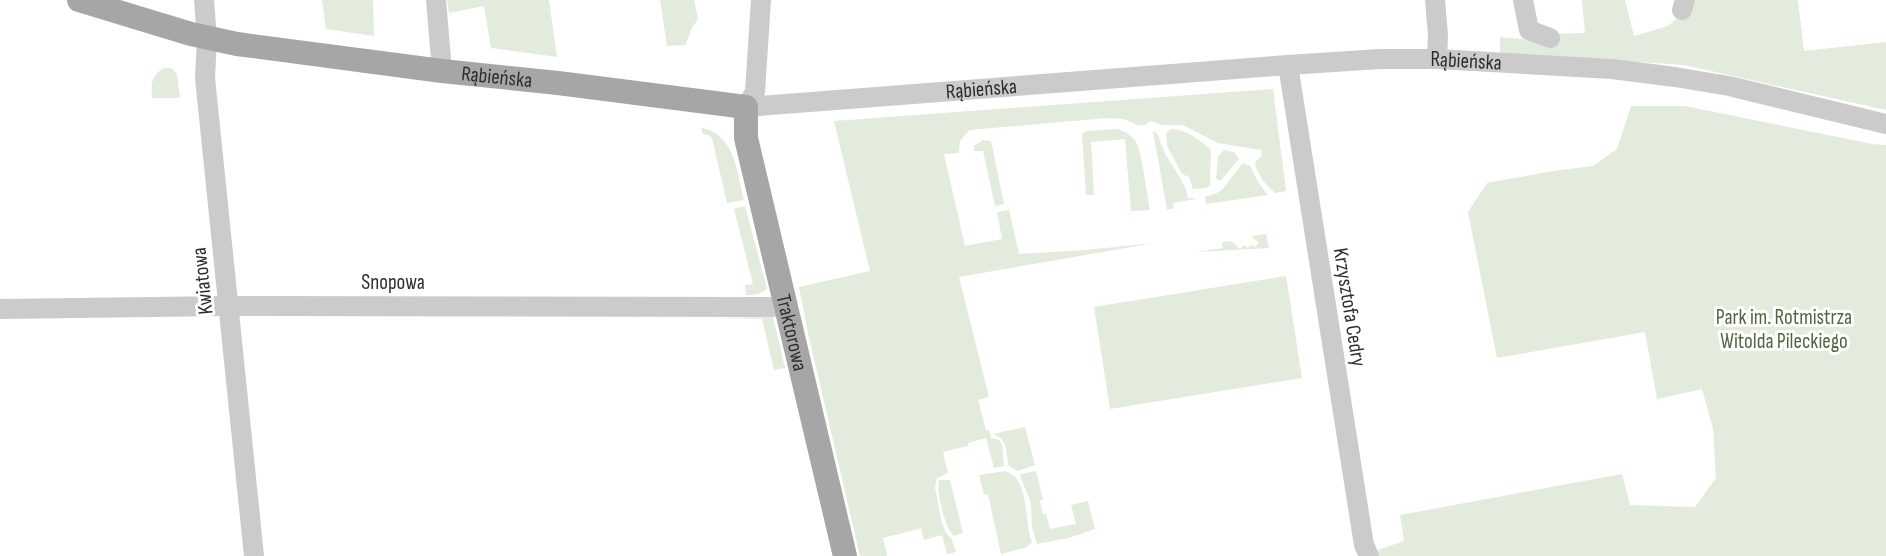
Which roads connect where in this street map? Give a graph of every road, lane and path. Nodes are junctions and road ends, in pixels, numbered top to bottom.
1 (79, 0) edge
2 (204, 0) edge
3 (436, 0) edge
4 (761, 0) edge
5 (1434, 0) edge
6 (1523, 0) edge
7 (207, 38) junction
8 (1550, 38) dead end
9 (1437, 59) junction
10 (1288, 65) junction
11 (442, 71) junction
12 (746, 107) junction
13 (1886, 124) edge
14 (786, 304) junction
15 (228, 306) junction
16 (0, 309) edge
17 (254, 556) edge
18 (845, 556) edge
19 (1369, 556) edge

1 - 7 main road, Rąbieńska
2 - 7 street, Kwiatowa
3 - 11 street
4 - 12 street
5 - 9 street
6 - 8 street
7 - 11 main road, Rąbieńska
7 - 15 street, Kwiatowa
9 - 10 street, Rąbieńska
9 - 13 street, Rąbieńska
10 - 12 street, Rąbieńska
10 - 19 street, Krzysztofa Cedry
11 - 12 main road, Rąbieńska
12 - 14 main road, Traktorowa
14 - 15 street, Snopowa
14 - 18 main road, Traktorowa
15 - 16 street, Snopowa
15 - 17 street, Kwiatowa

